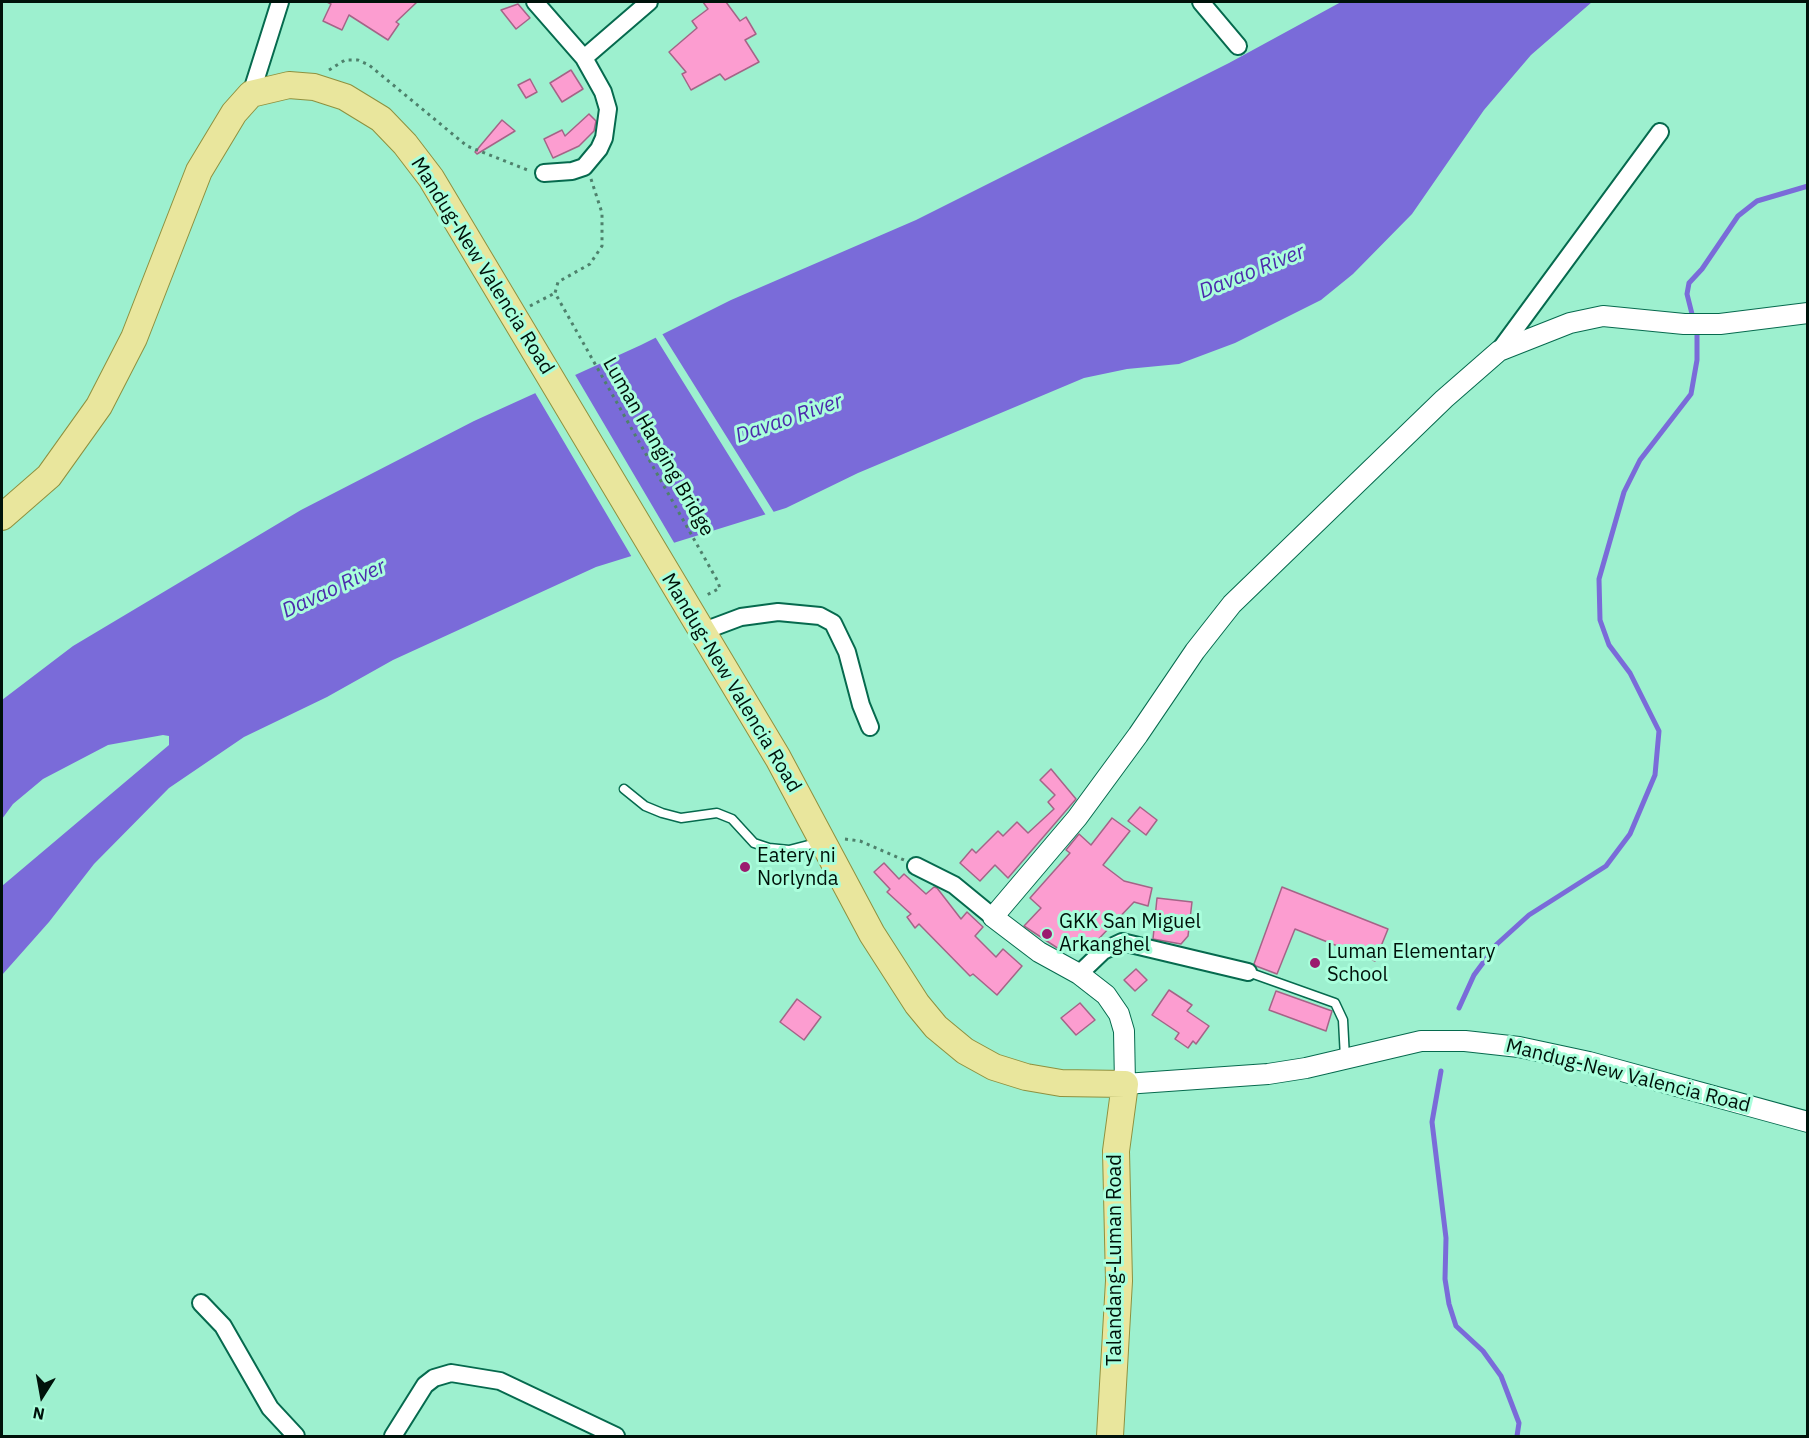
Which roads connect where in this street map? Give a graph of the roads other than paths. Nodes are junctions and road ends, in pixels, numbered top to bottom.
1 (280, 2) edge
2 (535, 2) edge
3 (649, 2) edge
4 (1201, 2) edge
5 (1238, 46) dead end
6 (584, 58) junction
7 (251, 94) junction
8 (1660, 132) dead end
9 (544, 173) road end
10 (1808, 313) edge
11 (1499, 351) junction
12 (2, 517) edge
13 (701, 632) junction
14 (870, 727) dead end
15 (624, 789) dead end
16 (823, 841) junction
17 (916, 866) road end
18 (993, 917) junction
19 (1248, 972) joint
20 (1078, 974) junction
21 (1345, 1059) junction
22 (1125, 1084) junction
23 (1808, 1122) edge
24 (201, 1303) dead end
25 (296, 1437) edge
26 (393, 1437) edge
27 (616, 1437) edge
28 (1110, 1437) edge

1 - 7 street
2 - 6 street
3 - 6 street
4 - 5 street
6 - 9 street
7 - 12 main road
7 - 13 main road, Mandug-New Valencia Road
8 - 11 street
10 - 11 street
11 - 18 street
13 - 14 street
13 - 16 main road, Mandug-New Valencia Road
15 - 16 lane
16 - 22 main road, Mandug-New Valencia Road
17 - 18 street
18 - 20 street
19 - 20 street
19 - 21 lane
20 - 22 street
21 - 22 street, Mandug-New Valencia Road
21 - 23 street, Mandug-New Valencia Road
22 - 28 main road, Talandang-Luman Road
24 - 25 street
26 - 27 street

